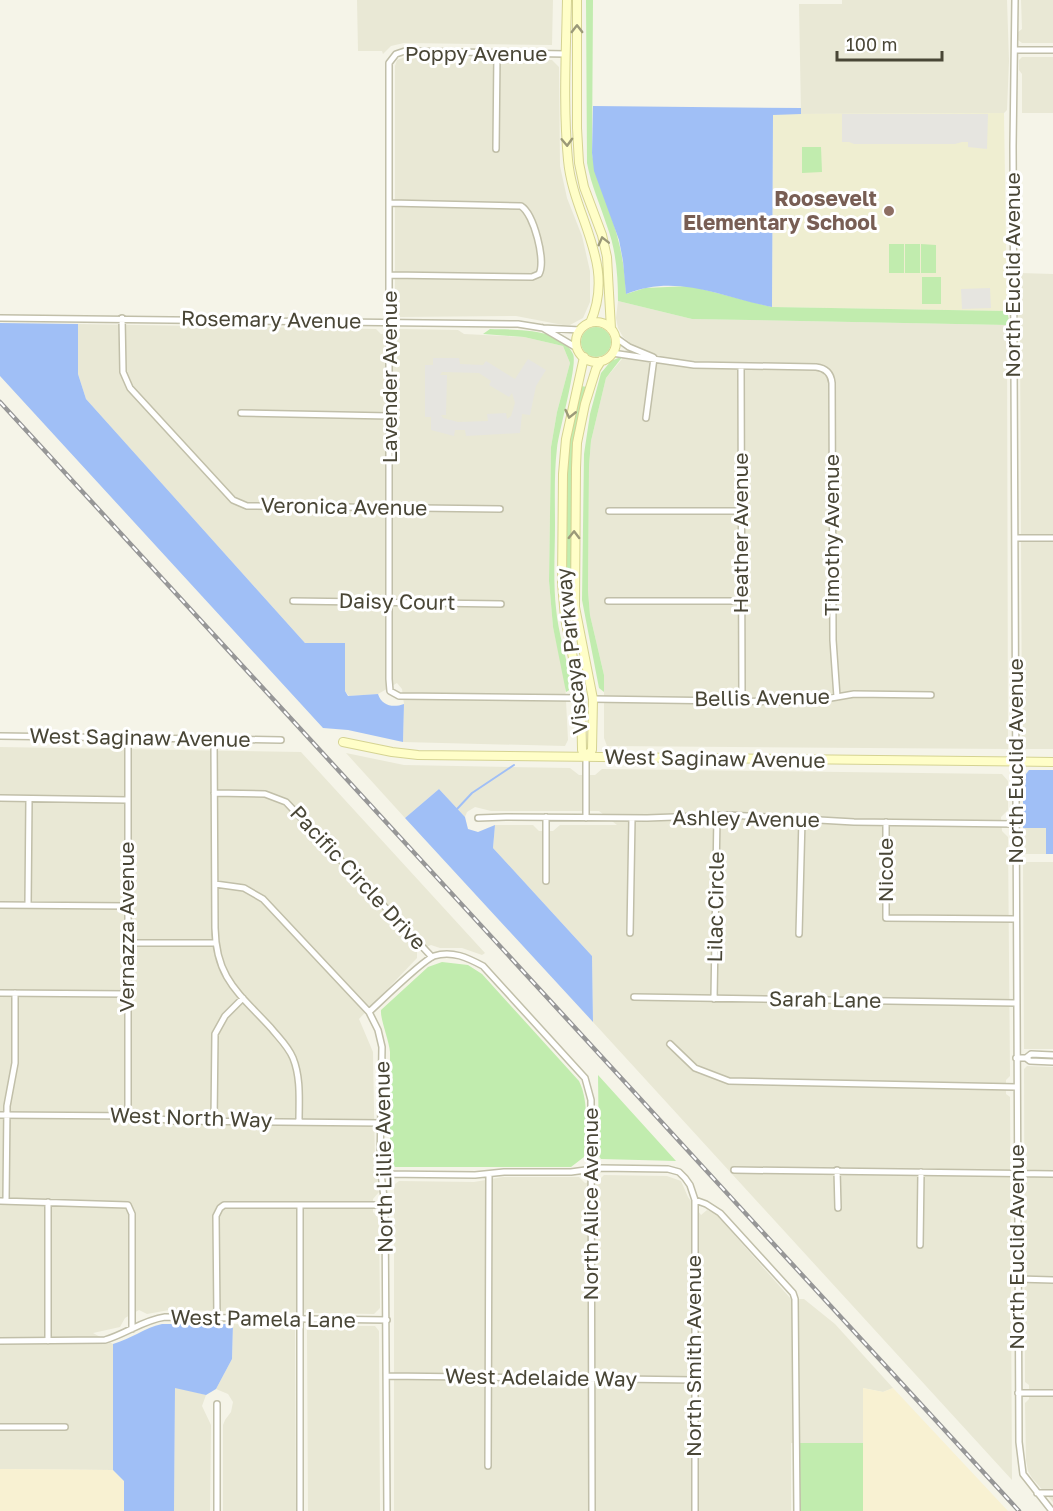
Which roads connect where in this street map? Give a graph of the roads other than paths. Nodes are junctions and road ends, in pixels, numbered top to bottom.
1 (567, 0) edge
2 (577, 0) edge
3 (1015, 0) edge
4 (1015, 50) junction
5 (1053, 50) edge
6 (497, 53) junction
7 (566, 54) junction
8 (389, 63) joint
9 (577, 128) junction
10 (496, 150) dead end
11 (390, 203) junction
12 (390, 276) junction
13 (0, 318) edge
14 (122, 318) junction
15 (390, 322) junction
16 (590, 323) junction
17 (543, 328) junction
18 (611, 329) junction
19 (580, 330) junction
20 (615, 337) junction
21 (577, 348) junction
22 (612, 353) junction
23 (584, 357) junction
24 (654, 358) junction
25 (601, 361) junction
26 (741, 366) junction
27 (242, 413) dead end
28 (389, 416) junction
29 (646, 418) dead end
30 (390, 509) junction
31 (500, 509) dead end
32 (609, 511) dead end
33 (741, 511) junction
34 (1015, 538) junction
35 (1053, 538) edge
36 (562, 583) junction
37 (293, 601) dead end
38 (608, 601) dead end
39 (741, 601) junction
40 (389, 602) junction
41 (501, 604) dead end
42 (578, 626) junction
43 (931, 695) dead end
44 (837, 697) junction
45 (581, 698) junction
46 (593, 699) junction
47 (742, 701) junction
48 (0, 736) edge
49 (128, 739) junction
50 (214, 739) junction
51 (281, 740) dead end
52 (343, 742) dead end
53 (586, 757) junction
54 (1016, 762) junction
55 (1053, 762) edge
56 (214, 793) junction
57 (0, 798) edge
58 (29, 799) junction
59 (127, 800) junction
60 (717, 815) junction
61 (546, 817) junction
62 (586, 818) junction
63 (632, 818) junction
64 (477, 819) dead end
65 (802, 819) junction
66 (886, 822) junction
67 (1015, 824) junction
68 (546, 881) dead end
69 (215, 884) junction
70 (0, 905) edge
71 (28, 905) junction
72 (128, 906) junction
73 (1016, 918) junction
74 (630, 933) dead end
75 (799, 934) dead end
76 (215, 942) junction
77 (128, 943) junction
78 (432, 957) junction
79 (0, 993) edge
80 (15, 993) junction
81 (127, 994) junction
82 (243, 998) junction
83 (634, 998) dead end
84 (714, 999) junction
85 (1016, 1003) junction
86 (369, 1012) junction
87 (670, 1044) dead end
88 (1053, 1055) edge
89 (1016, 1058) junction
90 (1026, 1058) junction
91 (1053, 1062) edge
92 (1016, 1087) junction
93 (0, 1115) edge
94 (7, 1115) junction
95 (128, 1116) junction
96 (214, 1121) junction
97 (298, 1121) junction
98 (382, 1123) junction
99 (592, 1168) junction
100 (734, 1170) dead end
101 (837, 1170) junction
102 (921, 1172) junction
103 (1017, 1173) junction
104 (1053, 1173) edge
105 (381, 1174) junction
106 (489, 1174) junction
107 (695, 1200) junction
108 (3, 1201) edge
109 (48, 1202) junction
110 (300, 1205) junction
111 (385, 1205) junction
112 (838, 1208) dead end
113 (920, 1245) dead end
114 (1018, 1279) junction
115 (1053, 1280) edge
116 (218, 1318) junction
117 (300, 1319) junction
118 (387, 1320) junction
119 (132, 1329) junction
120 (0, 1341) edge
121 (48, 1341) junction
122 (387, 1376) junction
123 (489, 1378) junction
124 (592, 1380) junction
125 (694, 1380) junction
126 (1018, 1393) junction
127 (1053, 1393) edge
128 (217, 1404) dead end
129 (0, 1426) edge
130 (65, 1426) dead end
131 (488, 1466) dead end
132 (1037, 1493) junction
133 (1053, 1493) edge
134 (217, 1511) edge
135 (300, 1511) edge
136 (387, 1511) edge
137 (592, 1511) edge
138 (695, 1511) edge
139 (797, 1511) edge
140 (1052, 1511) edge

1 - 7 street
9 -> 2 street
3 - 4 street, North Euclid Avenue
4 - 5 street
4 - 34 street, North Euclid Avenue
6 - 7 street, Poppy Avenue
6 - 8 street, Poppy Avenue
6 - 10 street
7 - 9 street
7 -> 16 street
8 - 11 street, Lavender Avenue
18 -> 9 street
11 - 12 street, Lavender Avenue
11 - 12 street
12 - 15 street, Lavender Avenue
13 - 14 street, Rosemary Avenue
14 - 15 street, Rosemary Avenue
14 - 30 street, Veronica Avenue
15 - 17 street, Rosemary Avenue
15 - 28 street, Lavender Avenue
16 - 18 street
16 - 19 street
17 - 19 street, Rosemary Avenue
17 - 21 street, Rosemary Avenue
18 - 20 street
19 - 21 street
20 - 22 street
20 - 24 street
21 - 23 street
22 - 24 street
22 - 25 street
23 - 25 street
23 -> 36 street, Viscaya Parkway
24 - 26 street
24 - 29 street
42 -> 25 street, Viscaya Parkway
26 - 33 street, Heather Avenue
26 - 44 street, Timothy Avenue
27 - 28 street
28 - 30 street, Lavender Avenue
30 - 31 street, Veronica Avenue
30 - 40 street, Lavender Avenue
32 - 33 street
33 - 39 street, Heather Avenue
34 - 35 street
34 - 54 street, North Euclid Avenue
36 - 42 street
36 - 45 street, Viscaya Parkway
37 - 40 street, Daisy Court
38 - 39 street
39 - 47 street, Heather Avenue
40 - 41 street, Daisy Court
40 - 45 street, Lavender Avenue
42 - 46 street, Viscaya Parkway
43 - 44 street, Bellis Avenue
44 - 47 street, Bellis Avenue
45 - 53 street, Viscaya Parkway
46 - 47 street, Bellis Avenue
46 - 53 street, Viscaya Parkway
48 - 49 street, West Saginaw Avenue
49 - 50 street, West Saginaw Avenue
49 - 59 street, Vernazza Avenue
50 - 51 street, West Saginaw Avenue
50 - 56 street
52 - 53 street, West Saginaw Avenue
53 - 54 street, West Saginaw Avenue
53 - 62 street
54 - 55 street, West Saginaw Avenue
54 - 67 street, North Euclid Avenue
56 - 69 street
56 - 78 street, Pacific Circle Drive
57 - 58 street
58 - 59 street
58 - 71 street
59 - 72 street, Vernazza Avenue
60 - 63 street, Ashley Avenue
60 - 65 street, Ashley Avenue
60 - 84 street, Lilac Circle
61 - 62 street, Ashley Avenue
61 - 64 street, Ashley Avenue
61 - 68 street
62 - 63 street, Ashley Avenue
63 - 74 street
65 - 66 street, Ashley Avenue
65 - 75 street
66 - 67 street, Ashley Avenue
66 - 73 street, Nicole
67 - 73 street, North Euclid Avenue
69 - 76 street
69 - 86 street, North Lillie Avenue
70 - 71 street
71 - 72 street
72 - 77 street, Vernazza Avenue
73 - 85 street, North Euclid Avenue
76 - 77 street
76 - 82 street
77 - 81 street, Vernazza Avenue
78 - 86 street
78 - 99 street, North Alice Avenue
79 - 80 street
80 - 81 street
80 - 94 street
81 - 95 street, Vernazza Avenue
82 - 96 street
82 - 97 street
83 - 84 street, Sarah Lane
84 - 85 street, Sarah Lane
85 - 89 street, North Euclid Avenue
86 - 98 street, North Lillie Avenue
87 - 92 street
88 - 90 street
89 - 90 street
89 - 92 street, North Euclid Avenue
90 - 91 street
92 - 103 street, North Euclid Avenue
93 - 94 street, West North Way
94 - 95 street, West North Way
94 - 108 street
95 - 96 street, West North Way
96 - 97 street, West North Way
97 - 98 street, West North Way
98 - 105 street, North Lillie Avenue
99 - 106 street
99 - 107 street
99 - 124 street, North Alice Avenue
100 - 101 street
101 - 102 street
101 - 112 street
102 - 103 street
102 - 113 street
103 - 104 street
103 - 114 street, North Euclid Avenue
105 - 106 street
105 - 111 street, North Lillie Avenue
106 - 123 street
107 - 125 street, North Smith Avenue
107 - 139 street
108 - 109 street
109 - 119 street
109 - 121 street
110 - 111 street
110 - 116 street
110 - 117 street
111 - 118 street, North Lillie Avenue
114 - 115 street
114 - 126 street, North Euclid Avenue
116 - 117 street, West Pamela Lane
116 - 119 street, West Pamela Lane
117 - 118 street, West Pamela Lane
117 - 135 street
118 - 122 street, North Lillie Avenue
119 - 121 street, West Pamela Lane
120 - 121 street, West Pamela Lane
122 - 123 street, West Adelaide Way
122 - 136 street, North Lillie Avenue
123 - 124 street, West Adelaide Way
123 - 131 street
124 - 125 street, West Adelaide Way
124 - 137 street, North Alice Avenue
125 - 138 street, North Smith Avenue
126 - 127 street
126 - 132 street, North Euclid Avenue
128 - 134 street
129 - 130 street
132 - 133 street
132 - 140 street, North Euclid Avenue

